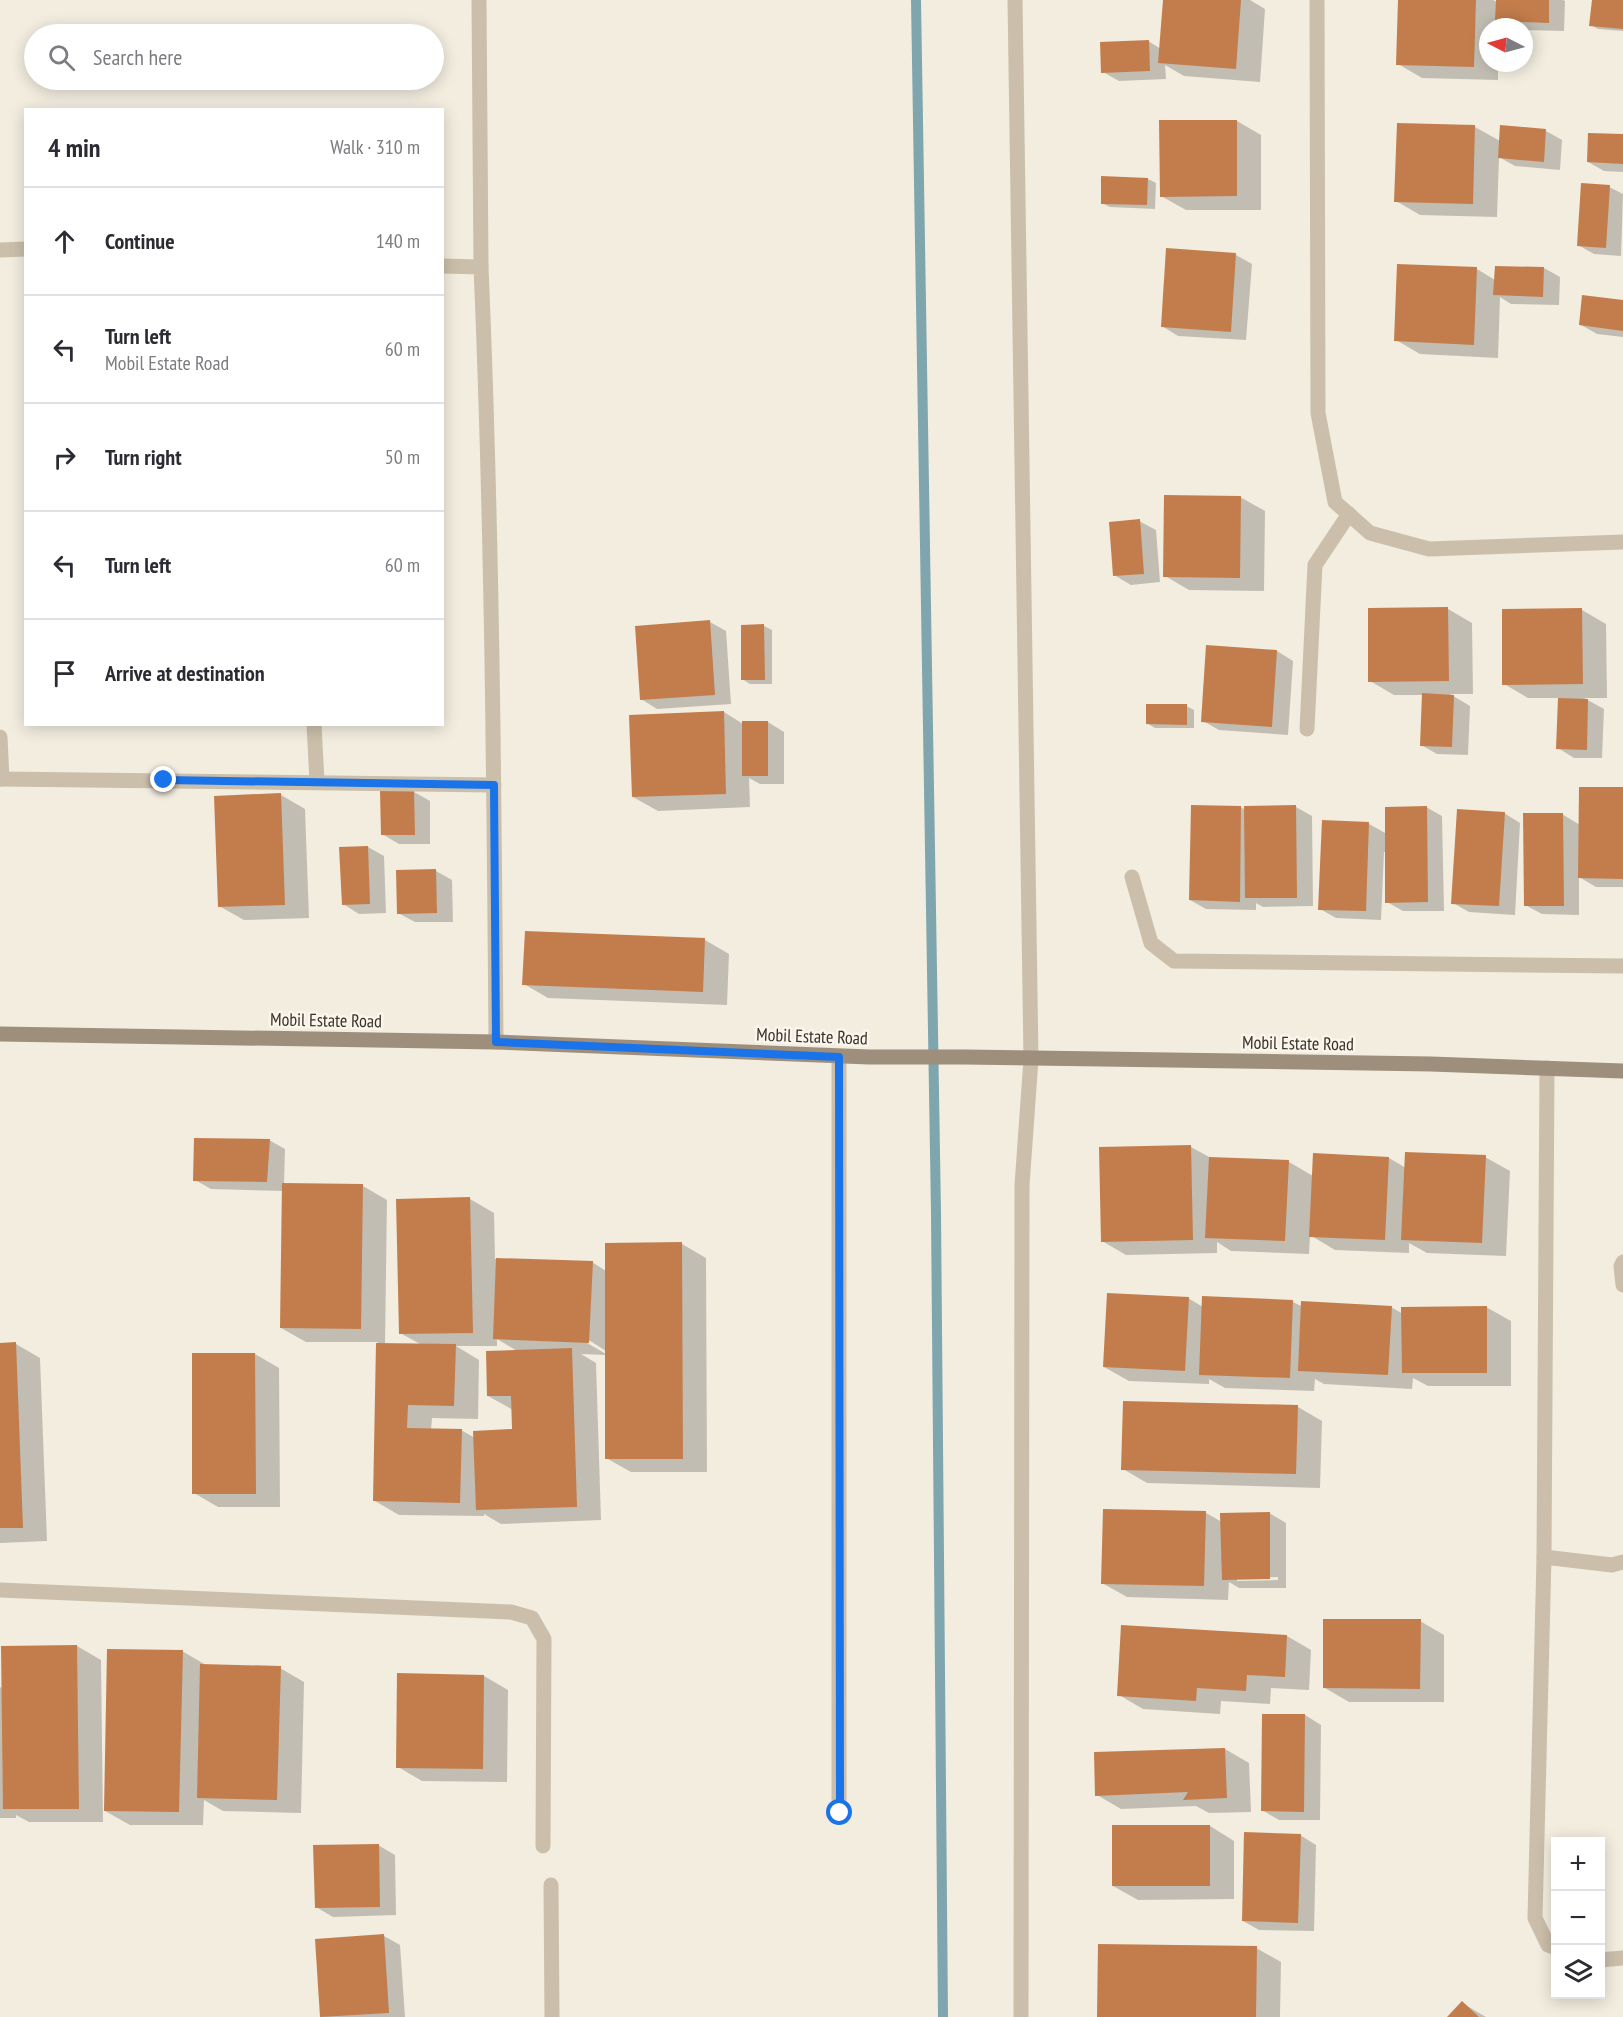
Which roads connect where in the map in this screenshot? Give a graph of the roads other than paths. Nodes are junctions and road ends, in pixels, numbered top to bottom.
1 (479, 0) edge
2 (1015, 0) edge
3 (1317, 0) edge
4 (24, 249) edge
5 (0, 250) edge
6 (444, 266) edge
7 (481, 267) junction
8 (1349, 514) junction
9 (1623, 542) edge
10 (314, 726) edge
11 (1307, 729) dead end
12 (0, 737) edge
13 (1, 779) edge
14 (317, 782) junction
15 (494, 785) junction
16 (1132, 877) dead end
17 (1623, 966) edge
18 (0, 1034) edge
19 (496, 1042) junction
20 (839, 1057) junction
21 (1031, 1059) junction
22 (1547, 1068) junction
23 (1623, 1071) edge
24 (1623, 1262) edge
25 (1623, 1285) edge
26 (1544, 1557) junction
27 (1623, 1562) edge
28 (0, 1590) edge
29 (840, 1813) dead end
30 (543, 1846) dead end
31 (551, 1885) dead end
32 (1551, 1946) edge
33 (1623, 1958) edge
34 (1605, 1960) edge
35 (552, 2017) edge
36 (1021, 2017) edge

1 - 7 street
2 - 21 street
3 - 8 street
4 - 5 street
6 - 7 street
7 - 15 street
8 - 9 street
8 - 11 street
10 - 14 street
12 - 13 street
13 - 14 street
14 - 15 street
15 - 19 street
16 - 17 street
18 - 19 main road, Mobil Estate Road
19 - 20 main road, Mobil Estate Road
20 - 21 main road, Mobil Estate Road
20 - 29 street
21 - 22 main road, Mobil Estate Road
21 - 36 street
22 - 23 main road, Mobil Estate Road
22 - 26 street
24 - 25 street
26 - 27 street
26 - 32 street
28 - 30 street
31 - 35 street
33 - 34 street

